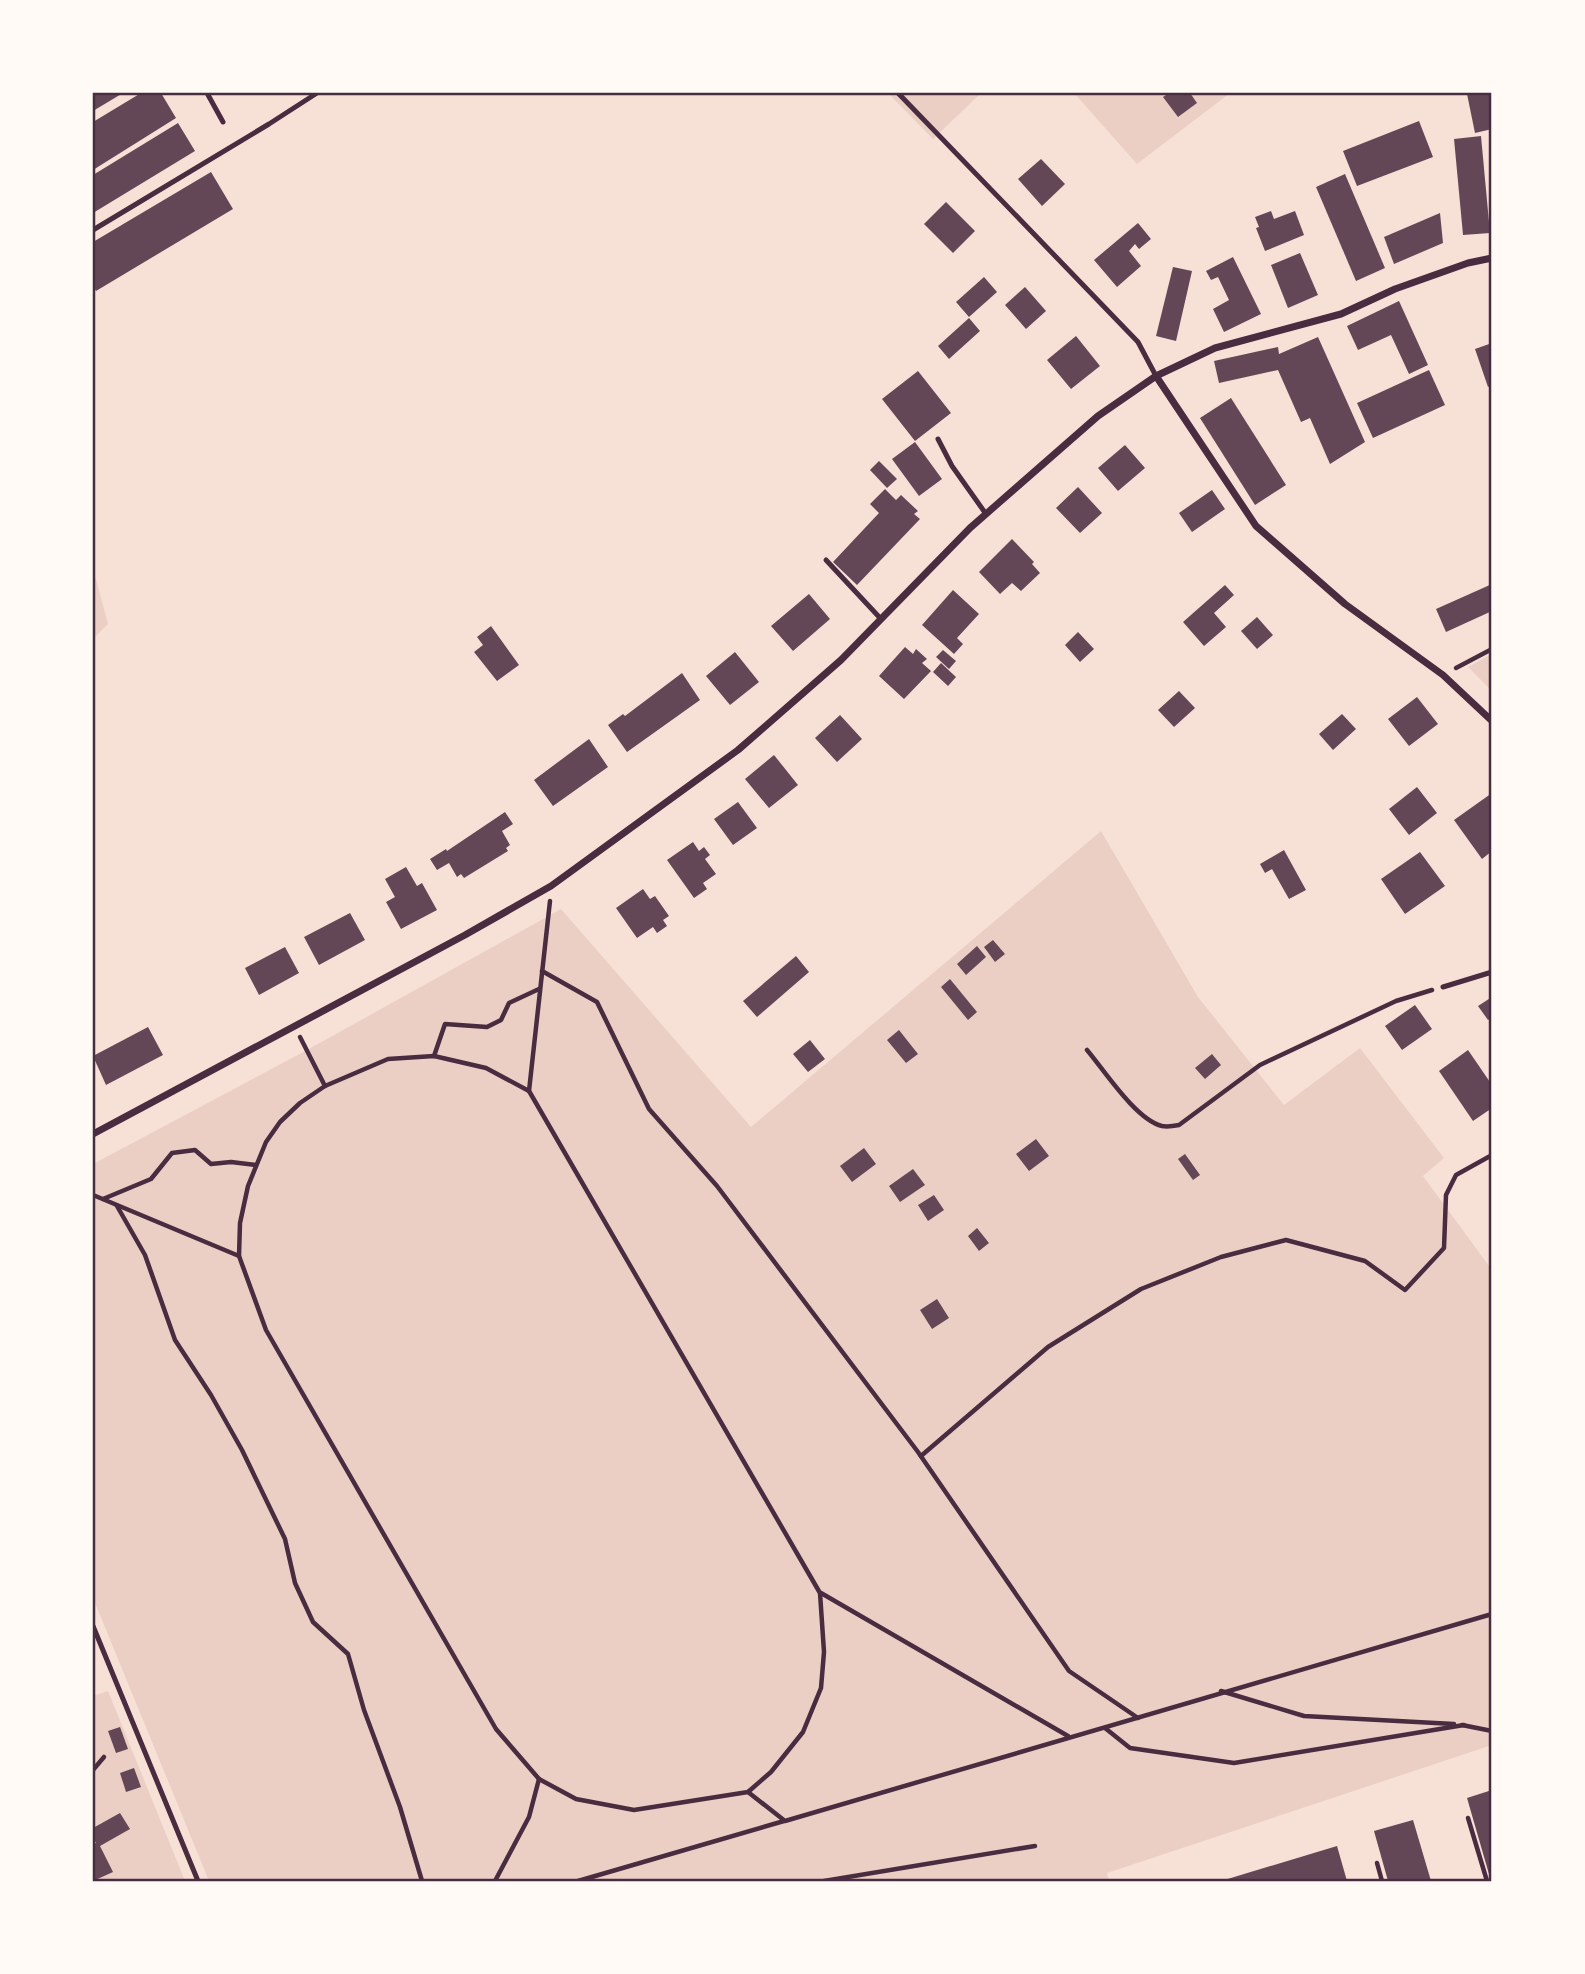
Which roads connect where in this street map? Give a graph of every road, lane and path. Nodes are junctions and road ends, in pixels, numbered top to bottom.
1 (207, 93) edge
2 (317, 93) edge
3 (898, 93) edge
4 (223, 122) dead end
5 (93, 230) edge
6 (1492, 258) edge
7 (1156, 376) junction
8 (938, 439) dead end
9 (986, 514) junction
10 (826, 560) dead end
11 (881, 619) junction
12 (1492, 649) edge
13 (1443, 675) junction
14 (1492, 721) edge
15 (551, 886) junction
16 (542, 971) junction
17 (1492, 972) edge
18 (1443, 987) joint
19 (540, 989) junction
20 (293, 1026) junction
21 (1087, 1049) dead end
22 (433, 1056) junction
23 (326, 1086) junction
24 (528, 1091) junction
25 (93, 1134) edge
26 (1492, 1155) edge
27 (256, 1166) junction
28 (93, 1195) edge
29 (103, 1199) junction
30 (117, 1206) junction
31 (239, 1256) junction
32 (921, 1456) junction
33 (820, 1593) junction
34 (1492, 1614) edge
35 (93, 1626) edge
36 (1222, 1691) junction
37 (1138, 1718) junction
38 (1464, 1725) junction
39 (1104, 1728) junction
40 (1492, 1731) edge
41 (1069, 1736) junction
42 (104, 1757) dead end
43 (93, 1770) edge
44 (539, 1779) junction
45 (748, 1792) junction
46 (1468, 1818) dead end
47 (785, 1821) junction
48 (1035, 1846) dead end
49 (1377, 1863) dead end
50 (198, 1881) edge
51 (422, 1881) edge
52 (495, 1881) edge
53 (578, 1881) edge
54 (824, 1881) edge
55 (1381, 1881) edge
56 (1488, 1881) edge

1 - 4 lane
2 - 5 lane
3 - 7 lane
6 - 7 street
7 - 9 street
7 - 13 street
8 - 9 lane
9 - 11 street
10 - 11 lane
11 - 15 street
12 - 13 path
13 - 14 street
15 - 16 path
15 - 20 street
16 - 19 path
16 - 32 path
17 - 18 lane
18 - 21 path
19 - 22 path
19 - 24 path
20 - 23 path
20 - 25 street
22 - 23 path
22 - 24 path
23 - 27 path
24 - 33 path
26 - 32 path
27 - 29 path
27 - 31 path
28 - 29 path
29 - 30 path
30 - 31 path
30 - 51 path
31 - 44 path
32 - 37 path
33 - 41 path
33 - 45 path
34 - 36 path
35 - 50 lane
36 - 37 path
36 - 38 path
37 - 39 path
38 - 39 path
38 - 40 path
39 - 41 path
41 - 47 path
42 - 43 path
44 - 45 path
44 - 52 path
45 - 47 path
46 - 56 path
47 - 53 path
48 - 54 path
49 - 55 path

